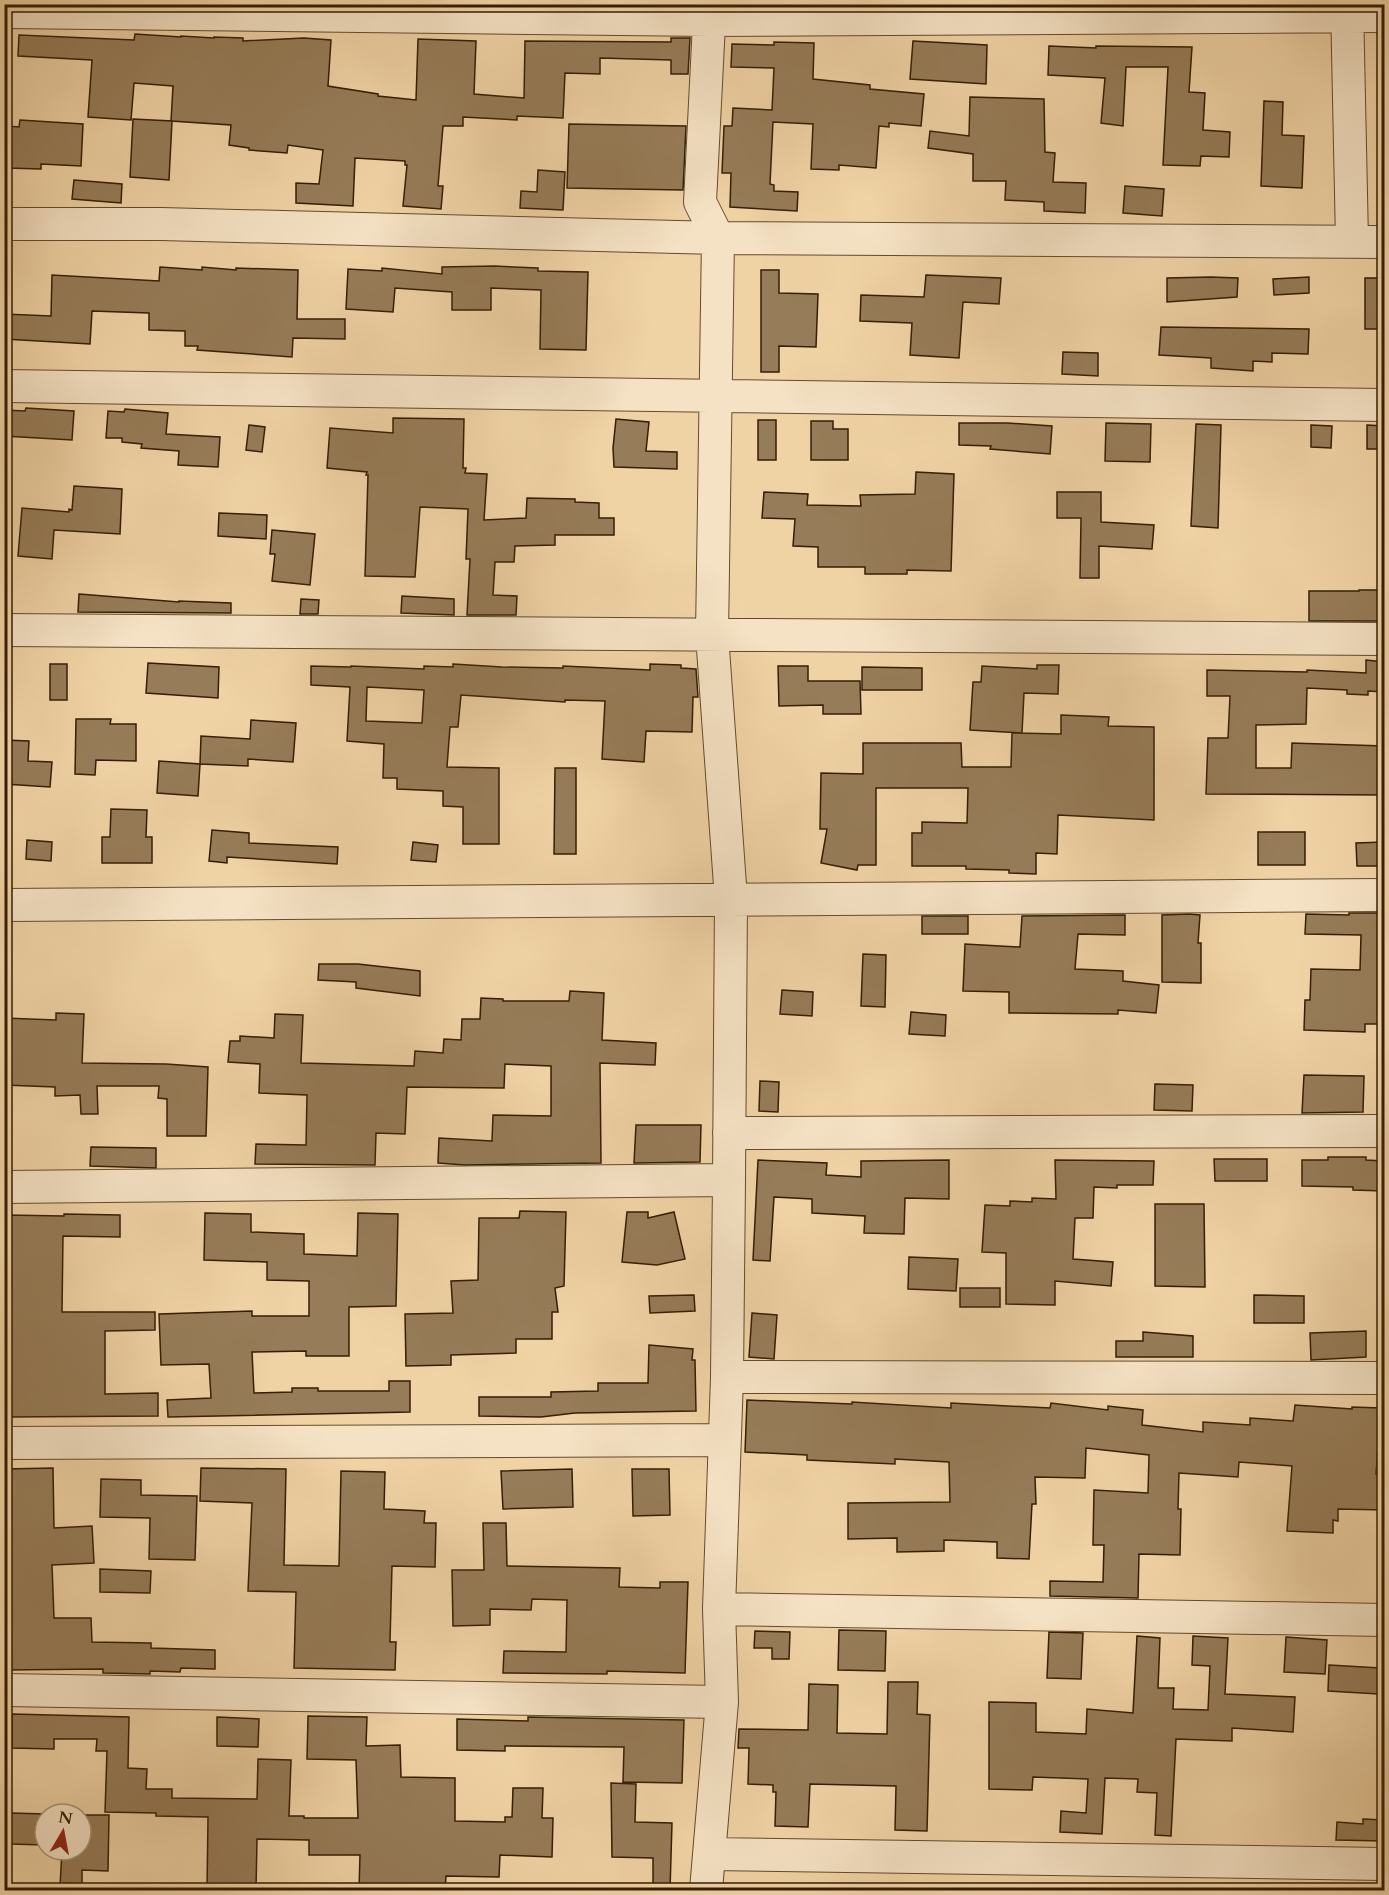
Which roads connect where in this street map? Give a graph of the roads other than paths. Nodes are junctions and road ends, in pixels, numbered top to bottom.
1 (1347, 10) edge
2 (4, 12) edge
3 (710, 13) edge
4 (1384, 16) edge
5 (4, 224) edge
6 (718, 238) junction
7 (1352, 241) junction
8 (1384, 242) edge
9 (4, 386) edge
10 (715, 396) junction
11 (1384, 405) edge
12 (4, 630) edge
13 (712, 634) junction
14 (1384, 639) edge
15 (1384, 895) edge
16 (731, 899) junction
17 (4, 905) edge
18 (1384, 1131) edge
19 (729, 1133) junction
20 (729, 1180) junction
21 (4, 1187) edge
22 (727, 1377) junction
23 (1384, 1378) edge
24 (723, 1440) junction
25 (4, 1443) edge
26 (719, 1609) junction
27 (1384, 1620) edge
28 (4, 1690) edge
29 (722, 1702) junction
30 (709, 1854) junction
31 (1384, 1864) edge
32 (706, 1890) edge

1 - 3 street
1 - 4 street
1 - 7 street
2 - 3 street
3 - 6 street
5 - 6 street
6 - 7 street
6 - 10 street
7 - 8 street
9 - 10 street
10 - 11 street
10 - 13 street
12 - 13 street
13 - 14 street
13 - 16 street
15 - 16 street
16 - 17 street
16 - 19 street
18 - 19 street
19 - 20 street
20 - 21 street
20 - 22 street
22 - 23 street
22 - 24 street
24 - 25 street
24 - 26 street
26 - 27 street
26 - 29 street
28 - 29 street
29 - 30 street
30 - 31 street
30 - 32 street

